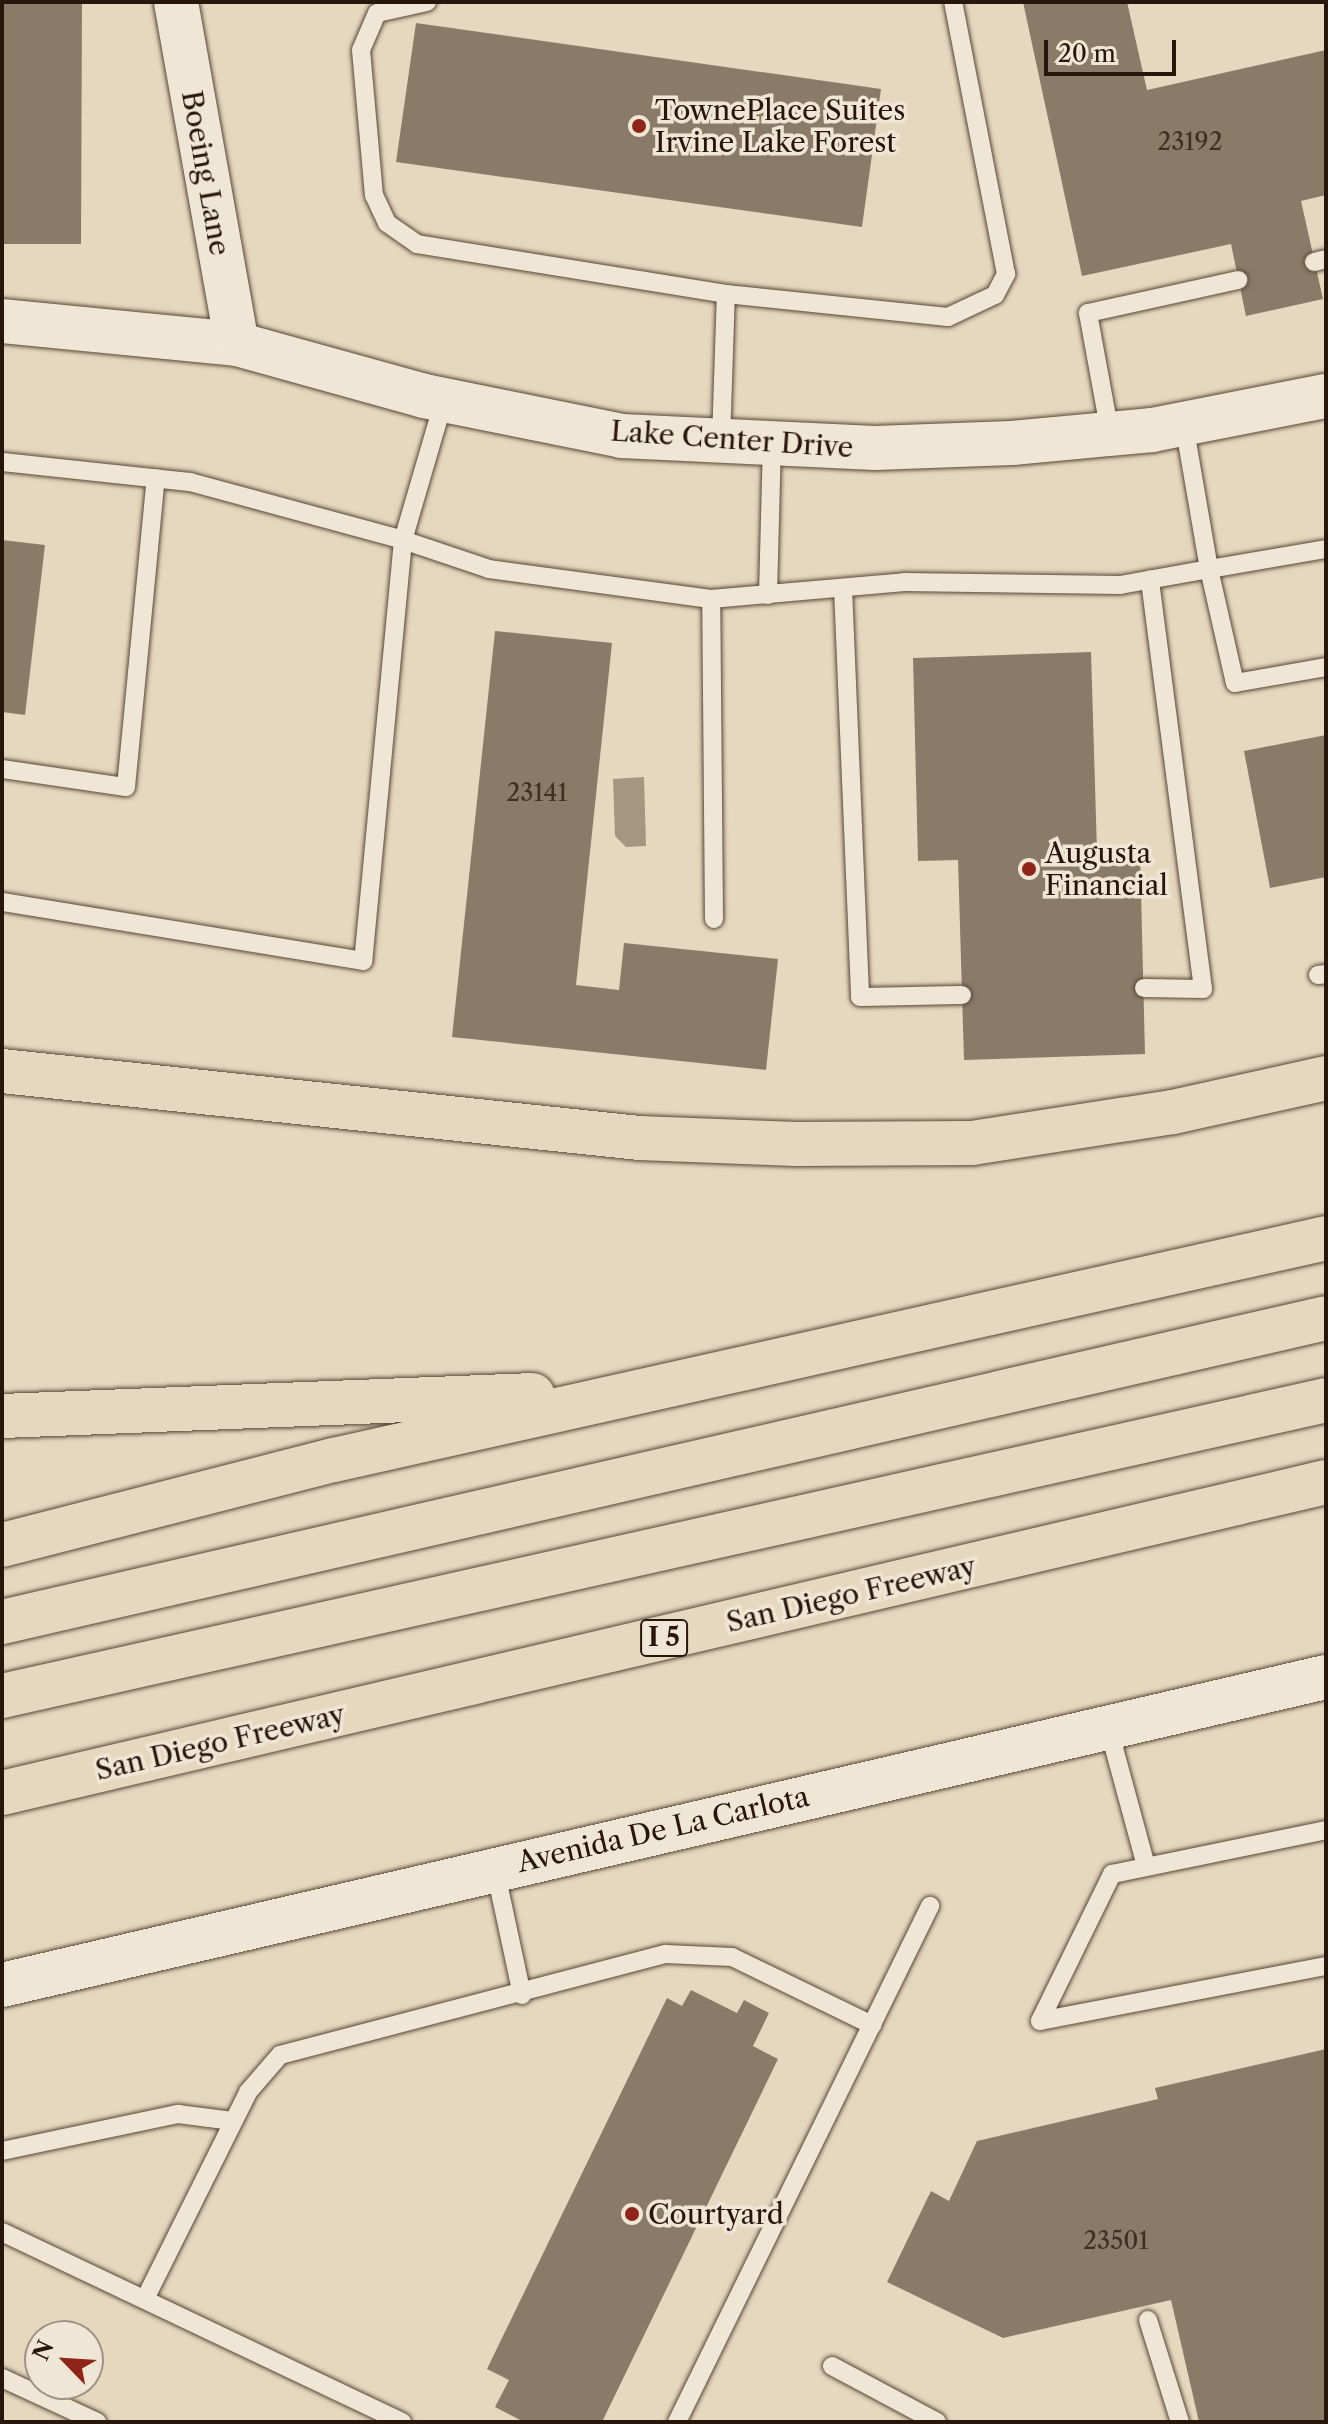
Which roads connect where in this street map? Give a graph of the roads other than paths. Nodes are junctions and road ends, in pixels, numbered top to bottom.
1 (176, 2) edge
2 (427, 2) edge
3 (953, 2) edge
4 (1238, 280) dead end
5 (726, 294) junction
6 (2, 321) edge
7 (237, 344) junction
8 (1326, 396) edge
9 (444, 400) junction
10 (1184, 424) junction
11 (1110, 433) junction
12 (721, 441) junction
13 (772, 443) junction
14 (2, 462) edge
15 (156, 478) junction
16 (403, 540) junction
17 (1326, 549) edge
18 (1209, 569) junction
19 (1150, 579) junction
20 (843, 588) junction
21 (768, 595) junction
22 (711, 599) junction
23 (1326, 667) edge
24 (2, 769) edge
25 (2, 902) edge
26 (714, 919) dead end
27 (1144, 988) dead end
28 (962, 995) dead end
29 (2, 1071) edge
30 (1326, 1078) edge
31 (1326, 1238) edge
32 (1326, 1318) edge
33 (643, 1390) junction
34 (1326, 1400) edge
35 (2, 1416) edge
36 (1326, 1482) edge
37 (2, 1545) edge
38 (2, 1622) edge
39 (1326, 1677) edge
40 (2, 1696) edge
41 (1108, 1726) junction
42 (2, 1793) edge
43 (1326, 1830) edge
44 (1146, 1866) junction
45 (495, 1869) junction
46 (930, 1906) dead end
47 (1326, 1966) edge
48 (2, 1985) edge
49 (522, 1995) junction
50 (872, 2025) junction
51 (233, 2121) junction
52 (2, 2151) edge
53 (2, 2232) edge
54 (145, 2299) junction
55 (1148, 2320) dead end
56 (832, 2366) dead end
57 (2, 2378) edge
58 (97, 2422) edge
59 (402, 2422) edge
60 (677, 2422) edge
61 (937, 2422) edge
62 (1180, 2422) edge

1 - 7 street, Boeing Lane
2 - 5 lane
3 - 5 lane
4 - 11 lane
5 - 12 lane
6 - 7 street, Lake Center Drive
7 - 9 street, Lake Center Drive
8 - 10 street, Lake Center Drive
9 - 12 street, Lake Center Drive
9 - 16 lane
10 - 11 street, Lake Center Drive
10 - 18 lane
11 - 13 street, Lake Center Drive
12 - 13 street, Lake Center Drive
13 - 21 lane
14 - 15 lane
15 - 16 lane
15 - 24 lane
16 - 22 lane
16 - 25 lane
17 - 18 lane
18 - 19 lane
18 - 23 lane
19 - 20 lane
19 - 27 lane
20 - 21 lane
20 - 28 lane
21 - 22 lane
22 - 26 lane
29 - 30 highway
31 - 33 highway
32 - 38 highway
33 - 35 highway
33 - 37 highway
34 - 40 highway
36 - 42 highway, San Diego Freeway / I 5
39 - 41 street, Avenida De La Carlota
41 - 44 lane
41 - 45 street, Avenida De La Carlota
43 - 44 lane
44 - 47 lane
45 - 48 street, Avenida De La Carlota
45 - 49 lane
46 - 50 lane
49 - 50 lane
49 - 51 lane
50 - 60 lane
51 - 52 lane
51 - 54 lane
53 - 54 lane
54 - 59 lane
55 - 62 lane
56 - 61 lane
57 - 58 lane

